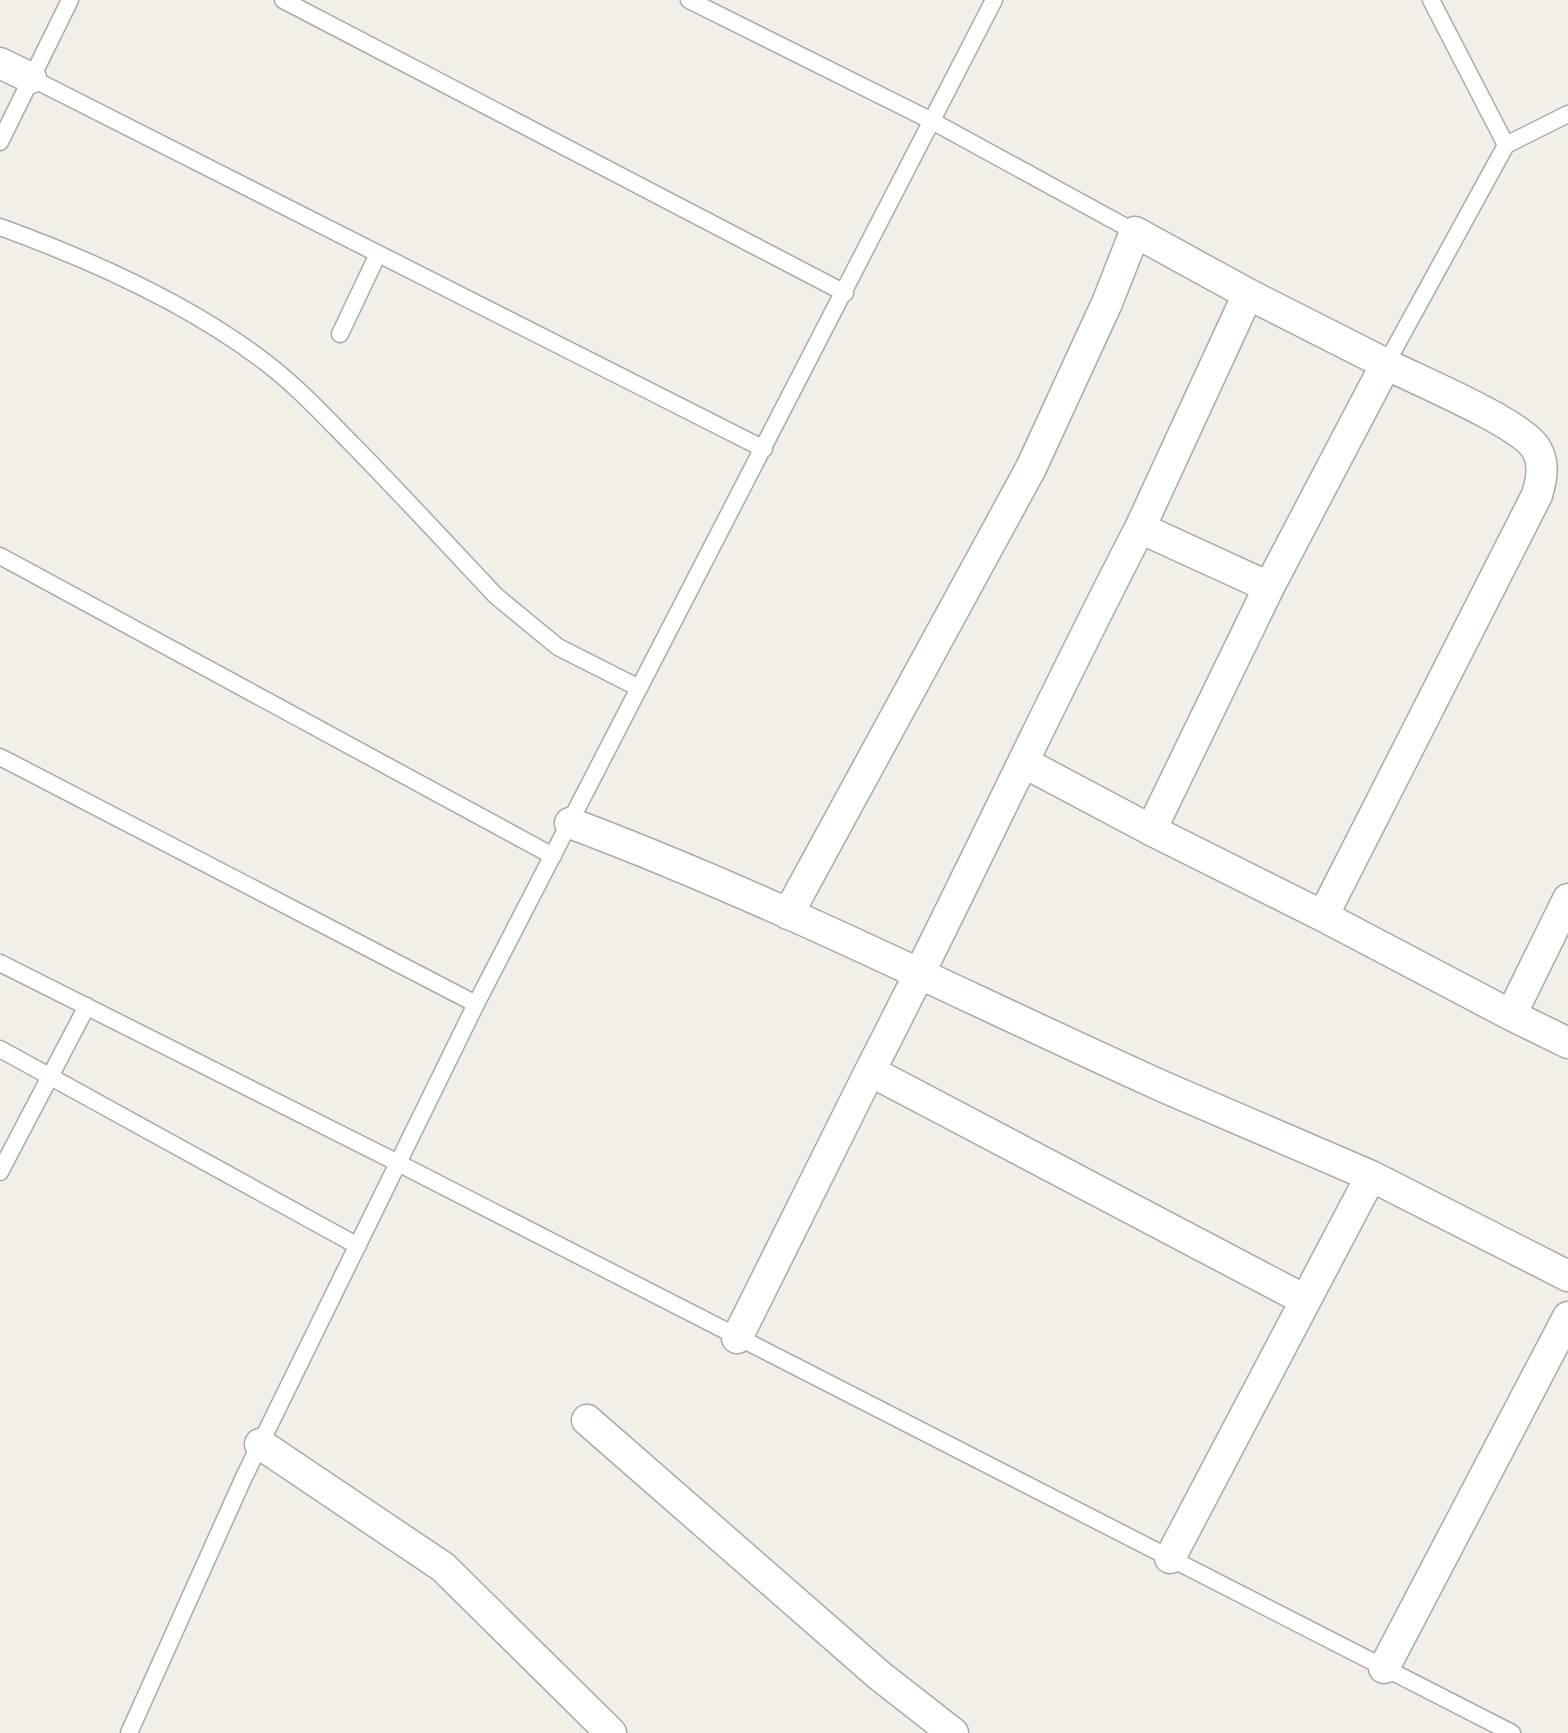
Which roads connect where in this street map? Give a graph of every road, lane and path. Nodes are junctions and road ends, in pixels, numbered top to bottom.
1 (70, 0) edge
2 (283, 0) edge
3 (689, 0) edge
4 (994, 0) edge
5 (1431, 0) edge
6 (0, 63) edge
7 (31, 78) junction
8 (1568, 114) edge
9 (932, 121) junction
10 (0, 142) edge
11 (1506, 145) junction
12 (0, 227) edge
13 (1135, 232) junction
14 (378, 254) junction
15 (845, 293) junction
16 (1248, 294) junction
17 (340, 334) dead end
18 (1386, 364) junction
19 (764, 449) junction
20 (1140, 528) junction
21 (0, 556) edge
22 (1269, 587) junction
23 (639, 688) junction
24 (0, 757) edge
25 (1023, 762) junction
26 (570, 823) junction
27 (1151, 830) junction
28 (553, 856) junction
29 (1568, 899) edge
30 (788, 914) junction
31 (1323, 916) junction
32 (0, 963) edge
33 (921, 973) junction
34 (476, 1004) junction
35 (87, 1006) junction
36 (1511, 1015) junction
37 (1568, 1043) edge
38 (0, 1049) edge
39 (870, 1071) junction
40 (51, 1075) junction
41 (398, 1163) junction
42 (0, 1172) edge
43 (1371, 1176) junction
44 (358, 1246) junction
45 (1568, 1276) edge
46 (1305, 1300) junction
47 (1568, 1317) edge
48 (737, 1338) junction
49 (587, 1420) dead end
50 (260, 1444) junction
51 (1170, 1558) junction
52 (1384, 1668) junction
53 (129, 1733) edge
54 (611, 1733) edge
55 (953, 1733) edge
56 (1512, 1733) edge

1 - 7 lane
2 - 15 lane
3 - 9 lane
4 - 9 lane
5 - 11 lane
6 - 7 street
7 - 10 lane
7 - 14 lane
8 - 11 lane
9 - 13 lane
9 - 15 lane
11 - 18 lane
12 - 23 lane
13 - 16 street
13 - 30 street
14 - 17 lane
14 - 19 lane
15 - 19 lane
16 - 18 street
16 - 20 street
18 - 22 street
18 - 31 street
19 - 23 lane
20 - 22 street
20 - 25 street
21 - 28 lane
22 - 27 street
23 - 26 lane
24 - 34 lane
25 - 27 street
25 - 33 street
26 - 28 lane
26 - 30 street
27 - 31 street
28 - 34 lane
29 - 36 street
30 - 33 street
31 - 36 street
32 - 35 lane
33 - 39 street
33 - 43 street
34 - 41 lane
35 - 40 lane
35 - 41 lane
36 - 37 street
38 - 40 lane
39 - 46 street
39 - 48 street
40 - 42 lane
40 - 44 lane
41 - 44 lane
41 - 48 lane
43 - 45 street
43 - 46 street
44 - 50 lane
46 - 51 street
47 - 52 street
48 - 51 lane
49 - 55 street
50 - 53 lane
50 - 54 street
51 - 52 lane
52 - 56 lane

